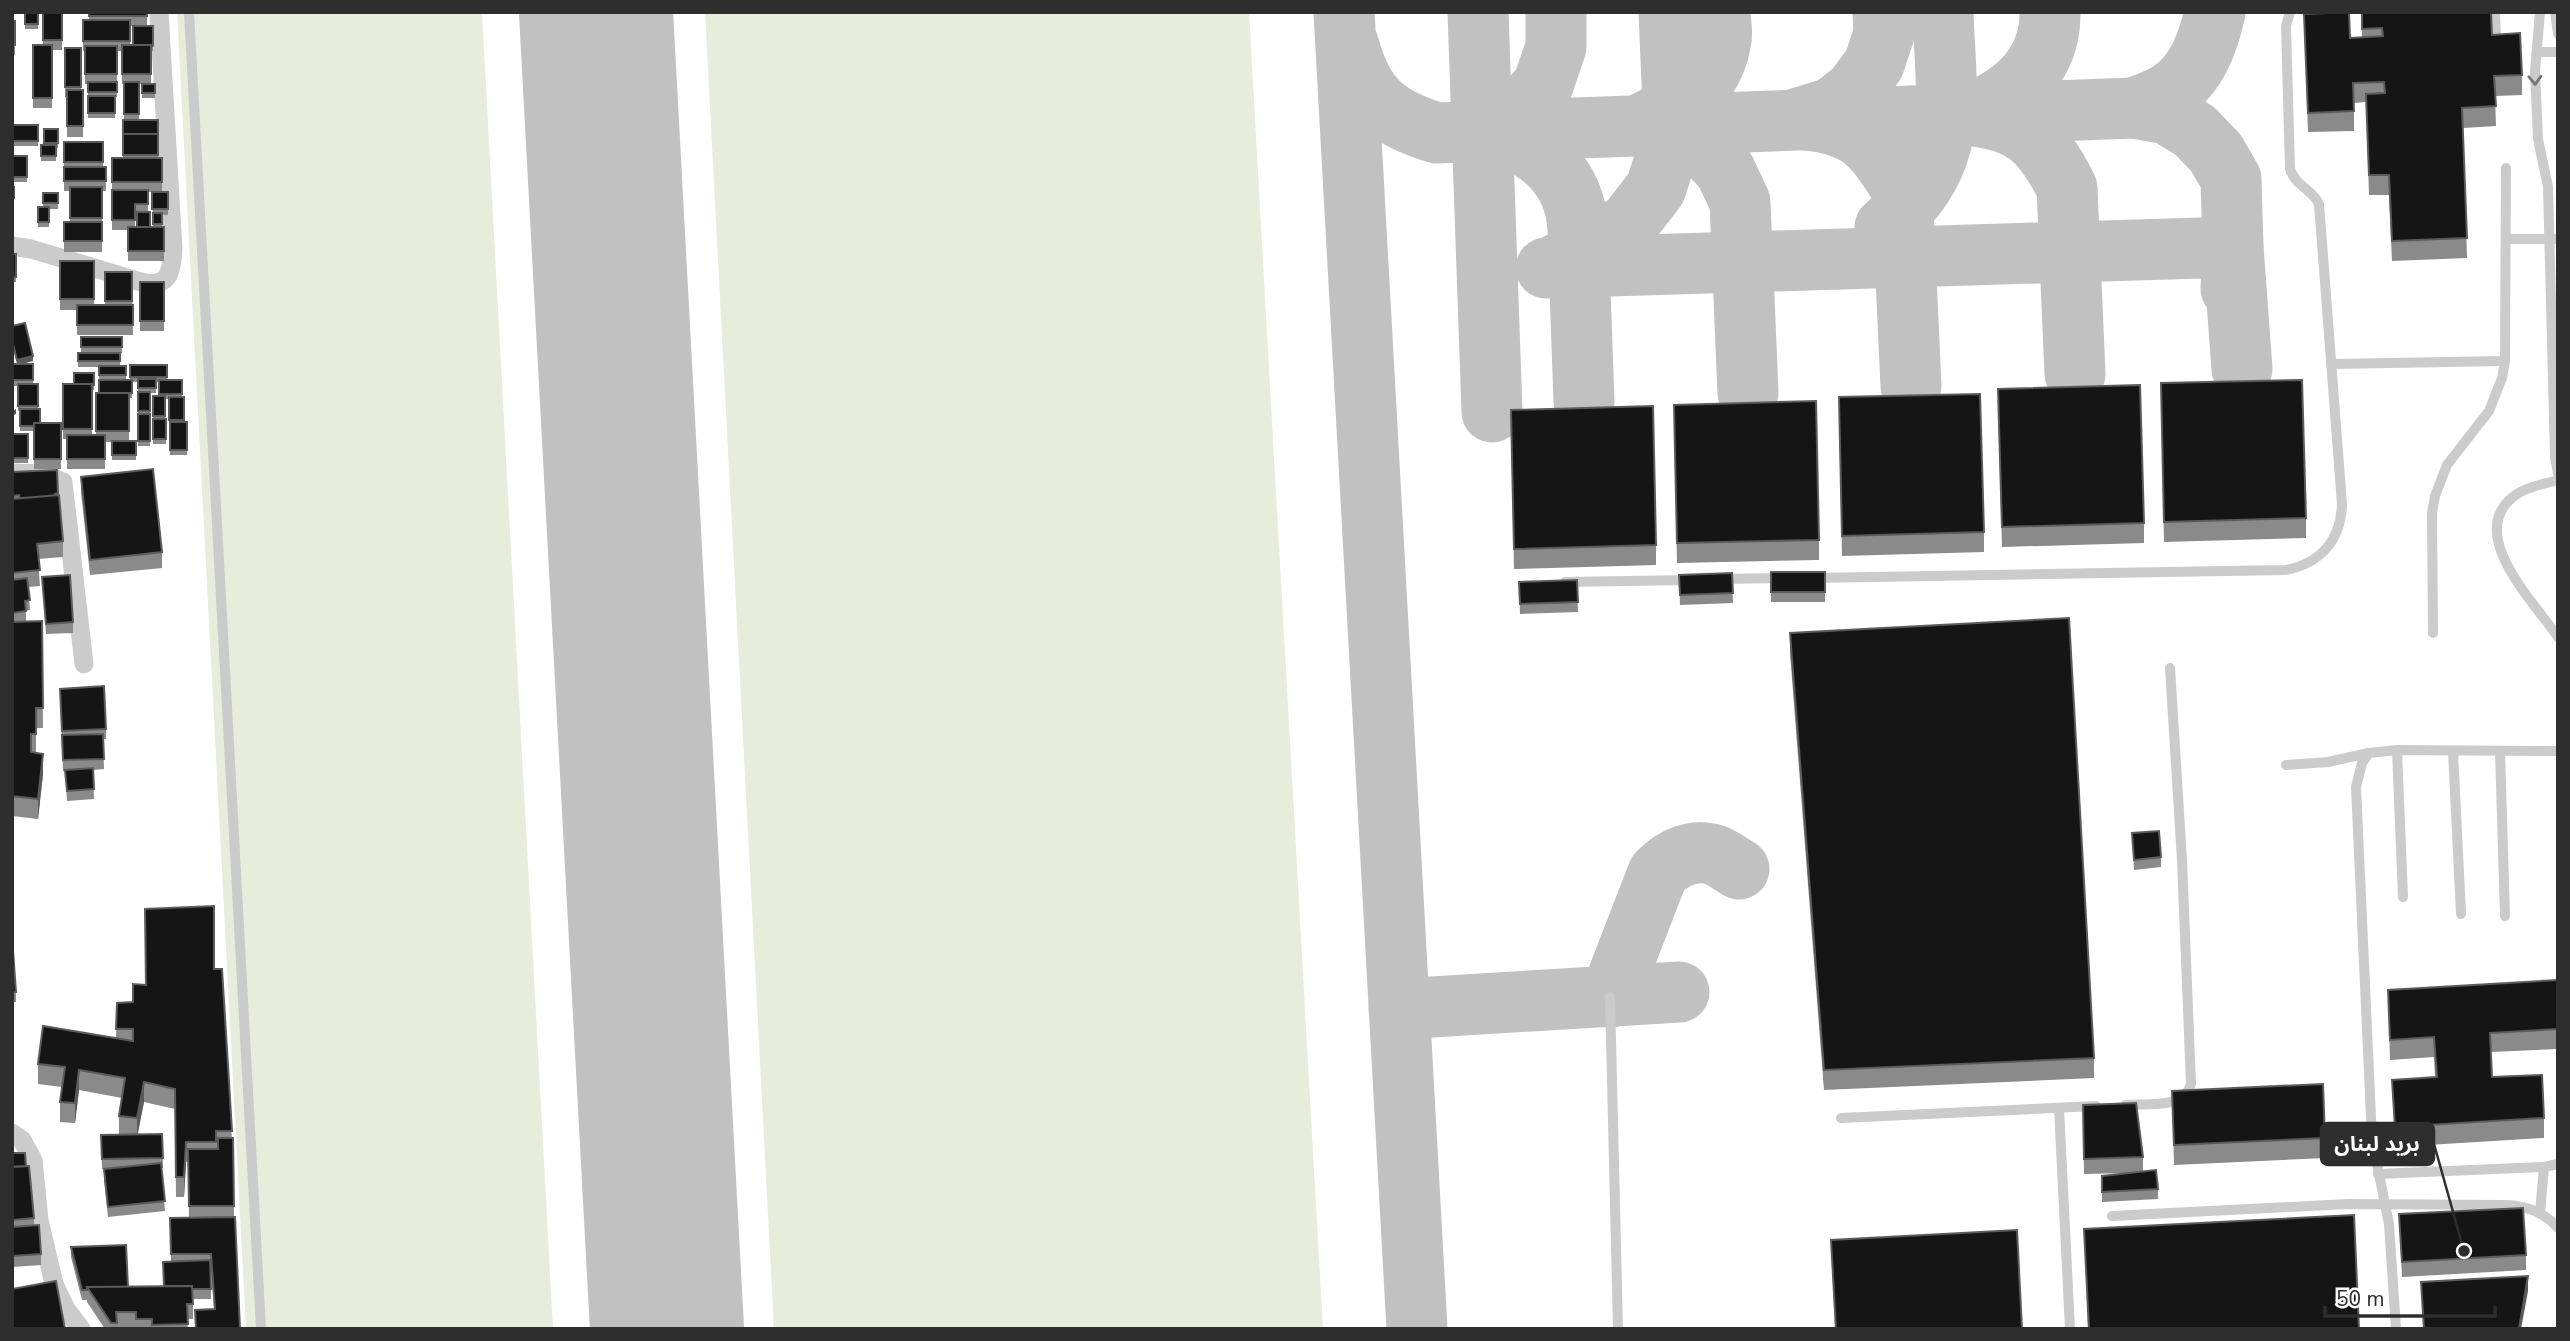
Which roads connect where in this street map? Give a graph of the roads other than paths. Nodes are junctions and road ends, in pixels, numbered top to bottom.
1 (159, 12) edge
2 (189, 12) edge
3 (2290, 12) edge
4 (2495, 12) edge
5 (2540, 12) edge
6 (2555, 12) edge
7 (2558, 34) edge
8 (2496, 37) edge
9 (2537, 52) junction
10 (2558, 52) edge
11 (2506, 168) dead end
12 (2506, 239) junction
13 (2554, 239) edge
14 (12, 246) edge
15 (2505, 361) junction
16 (2332, 364) junction
17 (12, 473) edge
18 (2558, 474) edge
19 (2558, 480) edge
20 (1790, 578) edge
21 (1804, 578) edge
22 (1556, 582) edge
23 (2433, 633) dead end
24 (2558, 636) edge
25 (84, 664) dead end
26 (2170, 668) dead end
27 (2397, 750) junction
28 (2453, 751) junction
29 (2500, 751) junction
30 (2558, 751) edge
31 (2369, 753) junction
32 (2286, 765) dead end
33 (2403, 897) dead end
34 (2460, 914) dead end
35 (2505, 916) dead end
36 (1610, 997) dead end
37 (2059, 1108) junction
38 (1841, 1118) dead end
39 (12, 1133) edge
40 (2558, 1164) edge
41 (2544, 1167) junction
42 (2378, 1174) junction
43 (2387, 1206) junction
44 (2540, 1213) junction
45 (2112, 1216) dead end
46 (2558, 1228) edge
47 (81, 1329) edge
48 (261, 1329) edge
49 (1618, 1329) edge
50 (2070, 1329) edge
51 (2396, 1329) edge

1 - 14 street
2 - 48 lane
3 - 16 lane
4 - 8 lane
5 - 9 lane
6 - 7 lane
9 - 10 lane
9 -> 13 lane
11 - 12 lane
12 - 13 lane
12 - 15 lane
13 - 18 lane
15 - 16 lane
15 - 23 lane
16 - 21 lane
17 - 25 street
19 - 24 lane
20 - 22 lane
26 - 37 lane
27 - 28 lane
27 - 31 lane
27 - 33 lane
28 - 29 lane
28 - 34 lane
29 - 30 lane
29 - 35 lane
31 - 32 lane
31 - 42 lane
36 - 49 lane
37 - 38 lane
37 - 50 lane
39 - 47 street
40 - 41 lane
41 - 42 lane
41 - 44 lane
42 - 43 lane
43 - 44 lane
43 - 45 lane
43 - 51 lane
44 - 46 lane

